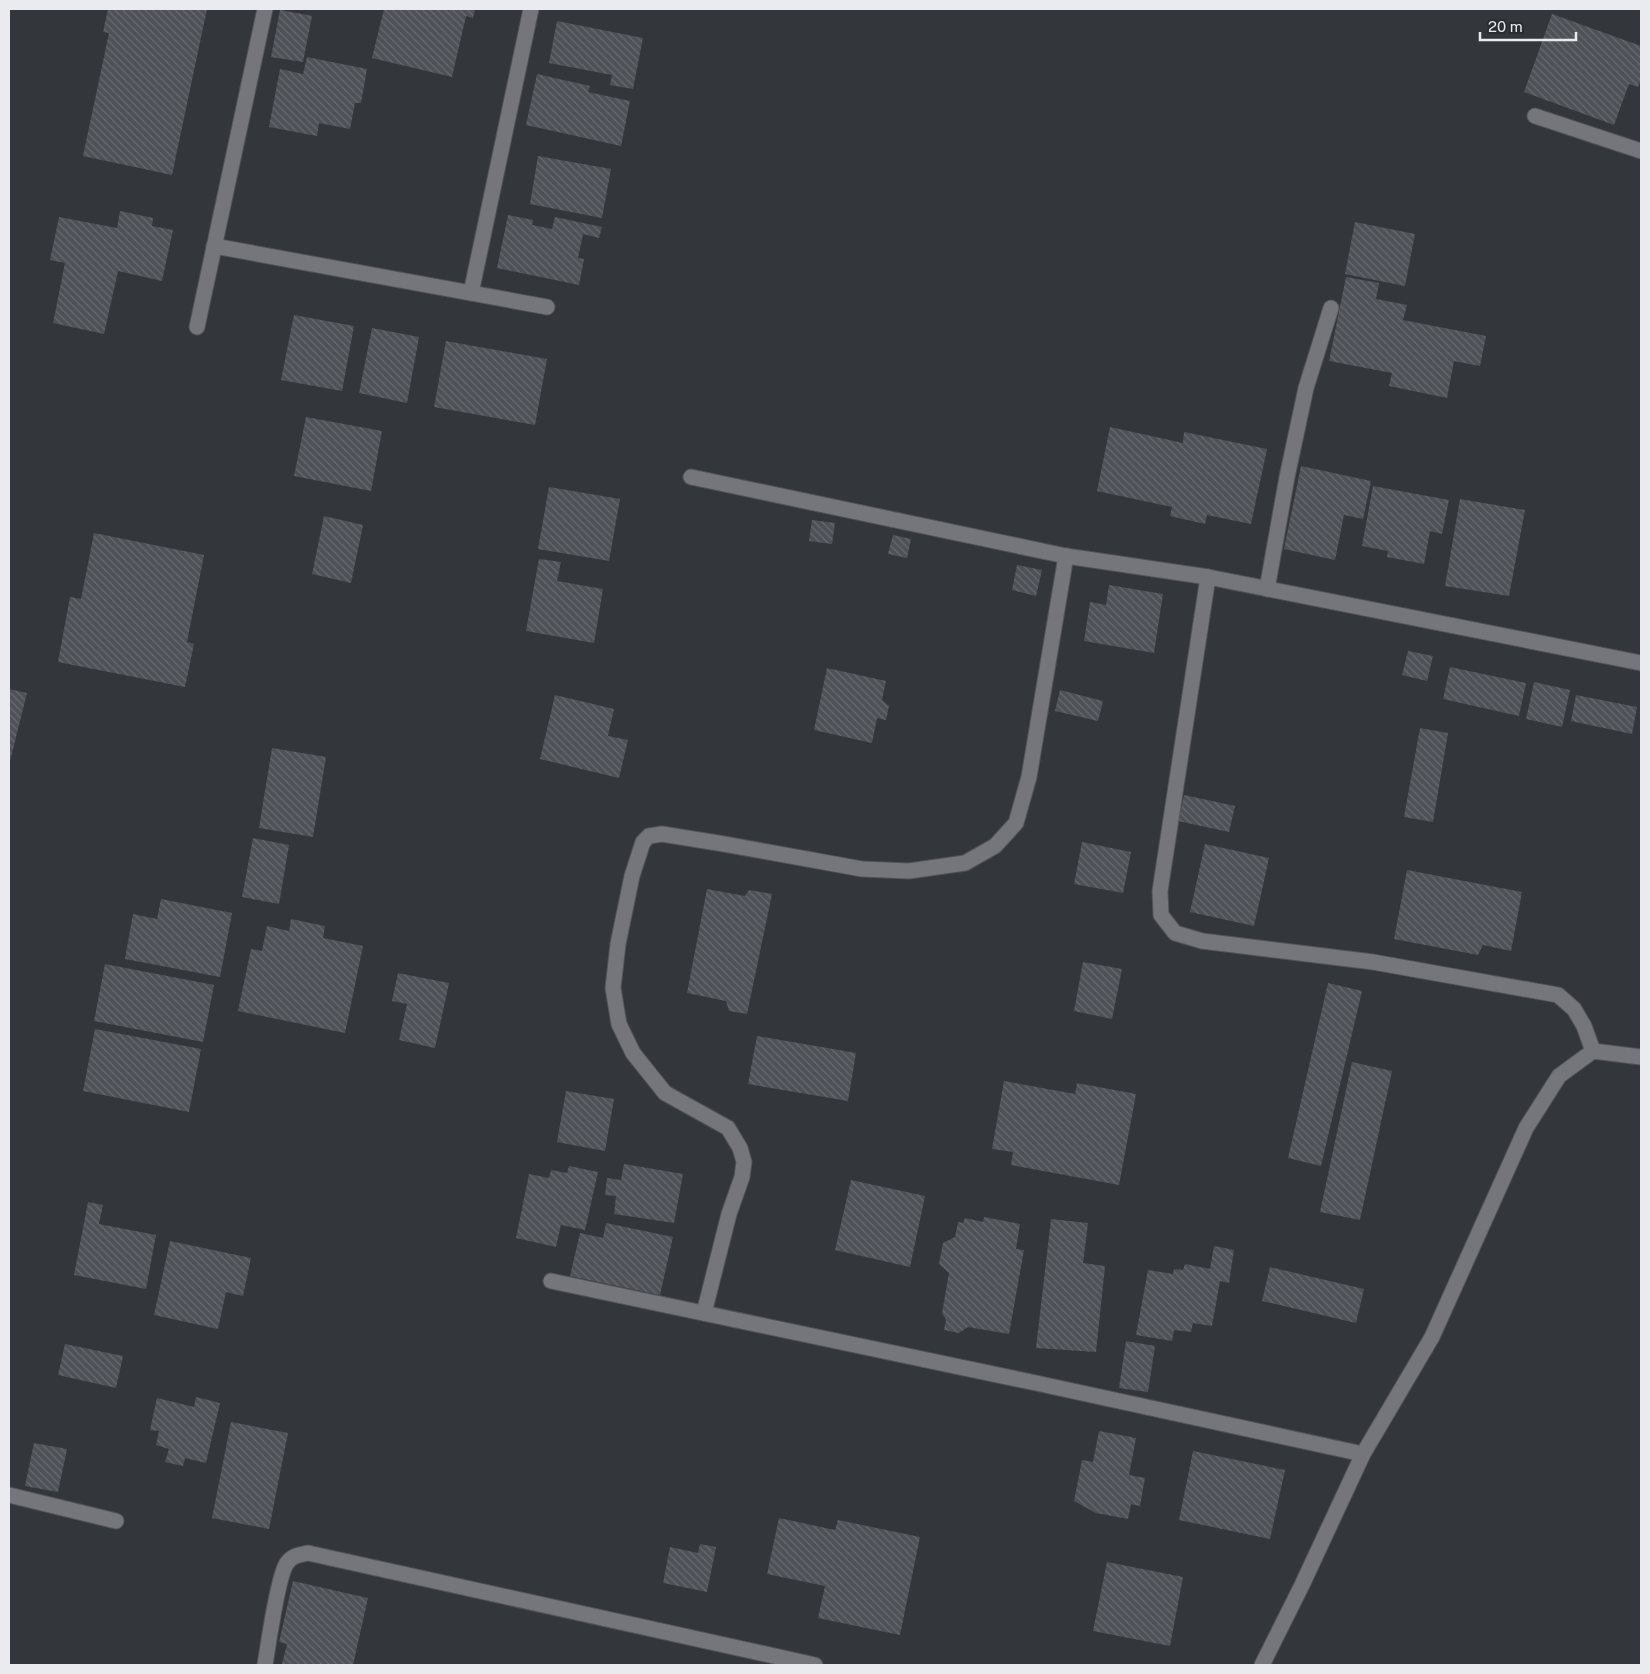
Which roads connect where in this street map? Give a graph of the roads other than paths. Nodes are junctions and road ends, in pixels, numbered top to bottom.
1 (265, 9) edge
2 (531, 9) edge
3 (1535, 116) dead end
4 (1641, 151) edge
5 (214, 246) junction
6 (471, 293) junction
7 (547, 307) dead end
8 (1331, 308) dead end
9 (197, 327) dead end
10 (691, 477) dead end
11 (1066, 556) junction
12 (1208, 577) junction
13 (1267, 589) junction
14 (1641, 663) edge
15 (1593, 1051) junction
16 (1641, 1057) edge
17 (551, 1281) dead end
18 (704, 1313) junction
19 (1363, 1454) junction
20 (9, 1495) edge
21 (116, 1521) dead end
22 (265, 1665) edge
23 (815, 1665) edge
24 (1262, 1665) edge

1 - 5 street
2 - 6 street
3 - 4 street
5 - 6 street
5 - 9 street
6 - 7 street
8 - 13 street
10 - 11 street
11 - 12 street
11 - 18 street
12 - 13 street
12 - 15 street
13 - 14 street
15 - 16 street
15 - 19 street
17 - 18 street
18 - 19 street
19 - 24 street
20 - 21 street
22 - 23 street

